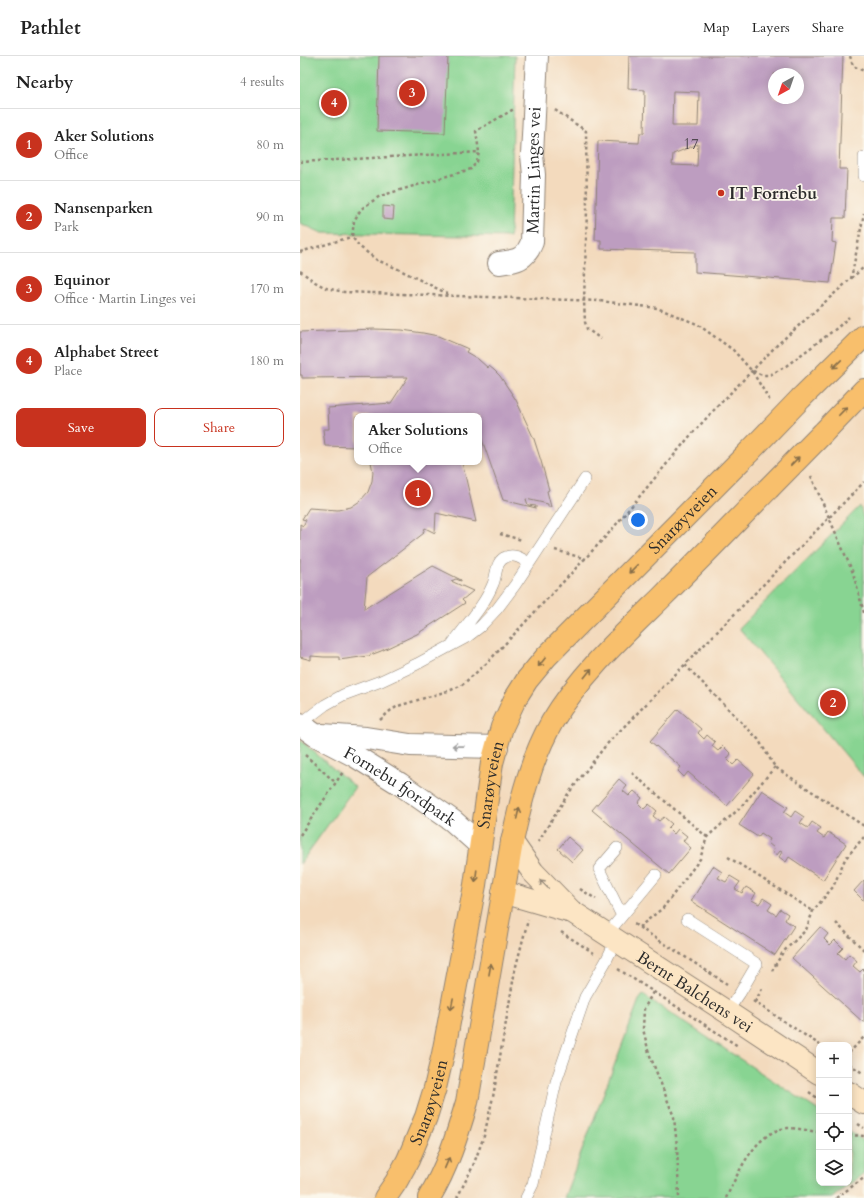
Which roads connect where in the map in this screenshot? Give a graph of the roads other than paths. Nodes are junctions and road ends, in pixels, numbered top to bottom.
1 (537, 56) edge
2 (864, 157) edge
3 (864, 176) edge
4 (499, 263) dead end
5 (864, 336) edge
6 (864, 390) edge
7 (586, 479) dead end
8 (529, 563) junction
9 (450, 647) junction
10 (305, 728) edge
11 (497, 747) junction
12 (512, 842) junction
13 (480, 845) junction
14 (617, 848) dead end
15 (656, 875) dead end
16 (503, 892) junction
17 (571, 911) junction
18 (622, 916) junction
19 (687, 919) dead end
20 (611, 937) junction
21 (727, 1012) junction
22 (816, 1071) edge
23 (852, 1095) edge
24 (864, 1102) edge
25 (384, 1198) edge
26 (429, 1198) edge
27 (526, 1198) edge

1 - 4 street, Martin Linges vei
2 - 3 lane
5 -> 11 main road, Snarøyveien, bridge
12 -> 6 main road, Snarøyveien, bridge
7 - 8 lane
8 - 9 lane
8 - 9 lane
9 - 10 lane
11 -> 10 street, Fornebu fjordpark
10 - 13 street, Fornebu fjordpark
11 - 13 main road, Snarøyveien
12 - 16 main road, Snarøyveien
17 -> 12 street, Bernt Balchens vei
13 -> 25 main road, Snarøyveien
14 - 18 lane
15 - 18 lane
16 - 17 street, Bernt Balchens vei
26 -> 16 main road, Snarøyveien
17 - 20 street, Bernt Balchens vei
18 - 20 lane
19 - 21 lane
20 - 21 street, Bernt Balchens vei
20 - 27 lane
21 - 22 street, Bernt Balchens vei
23 - 24 street

